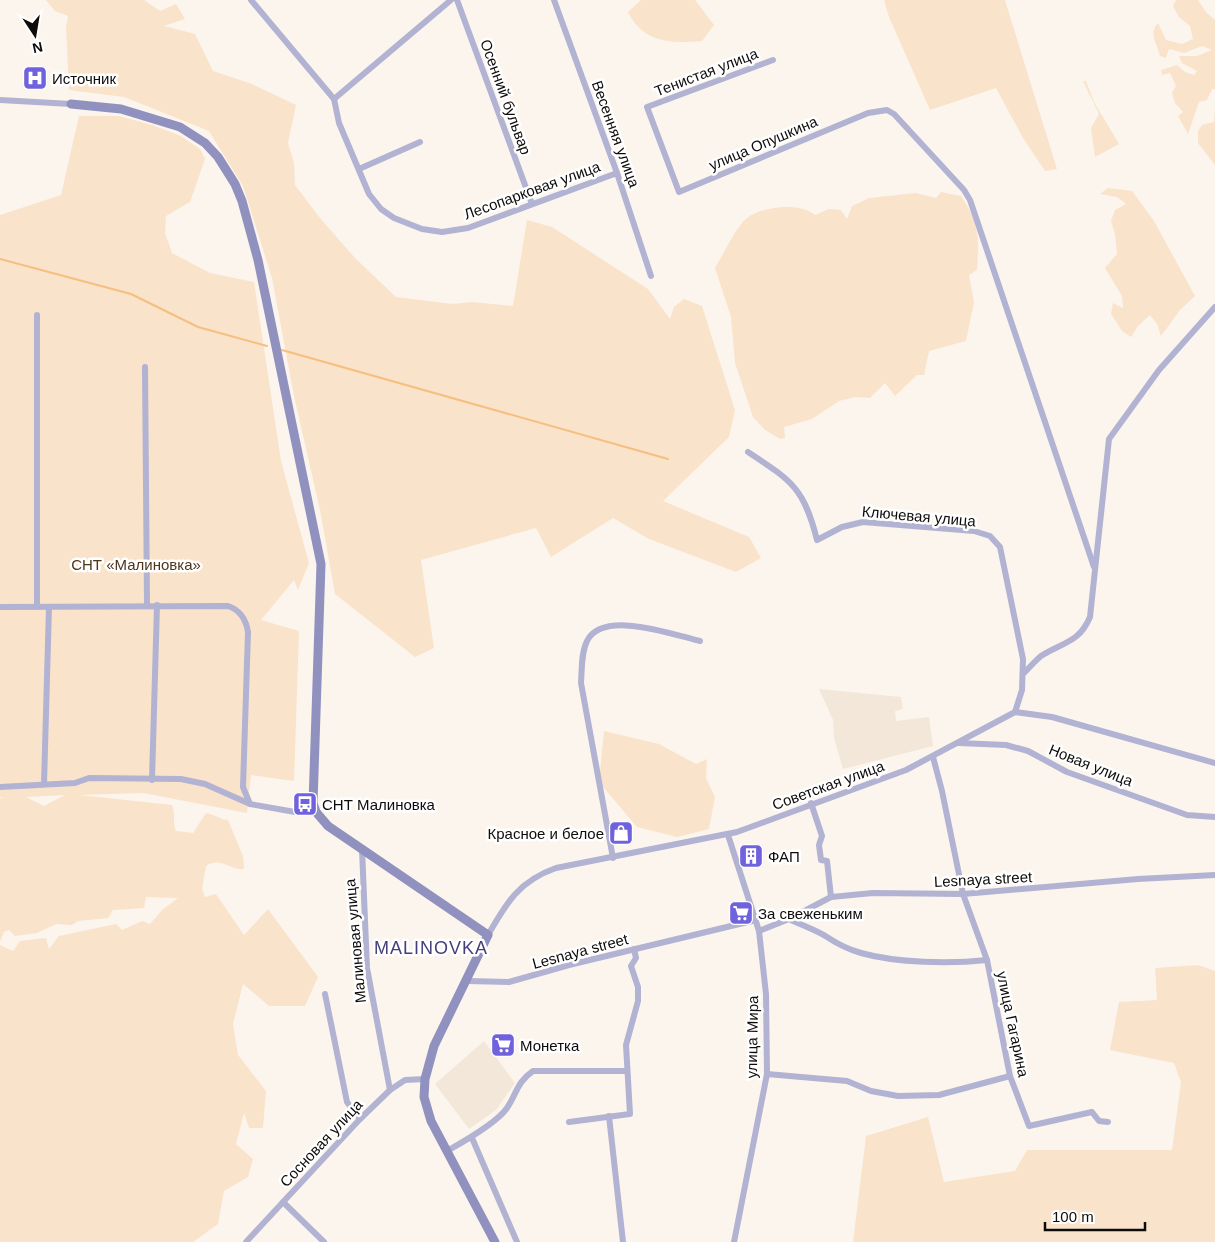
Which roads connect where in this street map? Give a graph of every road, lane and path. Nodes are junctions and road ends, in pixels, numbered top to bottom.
1 (251, 0) edge
2 (451, 0) edge
3 (457, 0) edge
4 (554, 0) edge
5 (773, 60) dead end
6 (334, 99) junction
7 (0, 100) edge
8 (70, 104) joint
9 (420, 142) dead end
10 (359, 169) junction
11 (617, 173) junction
12 (679, 192) joint
13 (532, 204) junction
14 (651, 276) dead end
15 (1215, 307) edge
16 (37, 315) dead end
17 (145, 367) dead end
18 (748, 452) dead end
19 (1094, 567) junction
20 (147, 605) junction
21 (157, 606) junction
22 (0, 607) edge
23 (37, 607) junction
24 (49, 607) junction
25 (700, 641) dead end
26 (1024, 673) junction
27 (1016, 712) junction
28 (957, 743) junction
29 (933, 757) junction
30 (1215, 763) edge
31 (152, 780) junction
32 (44, 784) junction
33 (0, 787) edge
34 (811, 803) junction
35 (250, 804) junction
36 (316, 812) junction
37 (1215, 816) edge
38 (728, 835) junction
39 (362, 849) junction
40 (613, 858) junction
41 (1215, 875) edge
42 (963, 894) junction
43 (831, 897) junction
44 (790, 919) junction
45 (756, 920) junction
46 (759, 931) junction
47 (488, 935) junction
48 (634, 949) junction
49 (987, 960) junction
50 (468, 981) junction
51 (325, 994) dead end
52 (626, 1071) junction
53 (767, 1074) junction
54 (1010, 1076) junction
55 (425, 1079) junction
56 (390, 1090) junction
57 (610, 1116) junction
58 (360, 1119) junction
59 (569, 1122) dead end
60 (1108, 1122) dead end
61 (472, 1138) junction
62 (447, 1151) junction
63 (283, 1202) junction
64 (246, 1242) edge
65 (324, 1242) edge
66 (495, 1242) edge
67 (517, 1242) edge
68 (623, 1242) edge
69 (734, 1242) edge

1 - 6 street, Лесопарковая улица
2 - 6 street
3 - 13 street, Осенний бульвар
4 - 11 street, Весенняя улица
5 - 12 street, Тенистая улица
6 - 10 street, Лесопарковая улица
7 - 8 street
8 - 36 street
9 - 10 street
10 - 13 street, Лесопарковая улица
11 - 13 street, Лесопарковая улица
11 - 14 street, Весенняя улица
12 - 19 street, улица Опушкина
15 - 19 street
16 - 23 street
17 - 20 street
18 - 26 street, Ключевая улица
19 - 26 street
20 - 21 street
20 - 24 street
21 - 31 street
21 - 35 street
22 - 23 street
23 - 24 street
24 - 32 street
25 - 40 street
26 - 27 street
27 - 28 street, Советская улица
27 - 30 street
28 - 29 street, Советская улица
28 - 37 street, Новая улица
29 - 34 street, Советская улица
29 - 42 street, улица Гагарина
31 - 32 street
31 - 35 street
32 - 33 street
34 - 38 street, Советская улица
34 - 43 street
35 - 36 street
36 - 39 street
38 - 40 street, Советская улица
38 - 45 street, улица Мира
39 - 47 street
39 - 56 street, Малиновая улица
40 - 47 street, Советская улица
41 - 42 street, Lesnaya street
42 - 43 street, Lesnaya street
42 - 49 street, улица Гагарина
43 - 44 street, Lesnaya street
44 - 46 street, Lesnaya street
44 - 49 street, улица Гагарина
45 - 46 street, улица Мира
45 - 48 street, Lesnaya street
46 - 53 street, улица Мира
47 - 50 street
48 - 50 street, Lesnaya street
48 - 52 street
49 - 54 street, улица Гагарина
50 - 55 street
51 - 58 street
52 - 57 street
52 - 61 street
53 - 54 street
53 - 69 street, улица Мира
54 - 60 street, улица Гагарина
55 - 56 street, Сосновая улица
55 - 62 street
56 - 58 street, Сосновая улица
57 - 59 street
57 - 68 street
58 - 63 street, Сосновая улица
61 - 62 street
61 - 67 street
62 - 66 street
63 - 64 street, Сосновая улица
63 - 65 street

